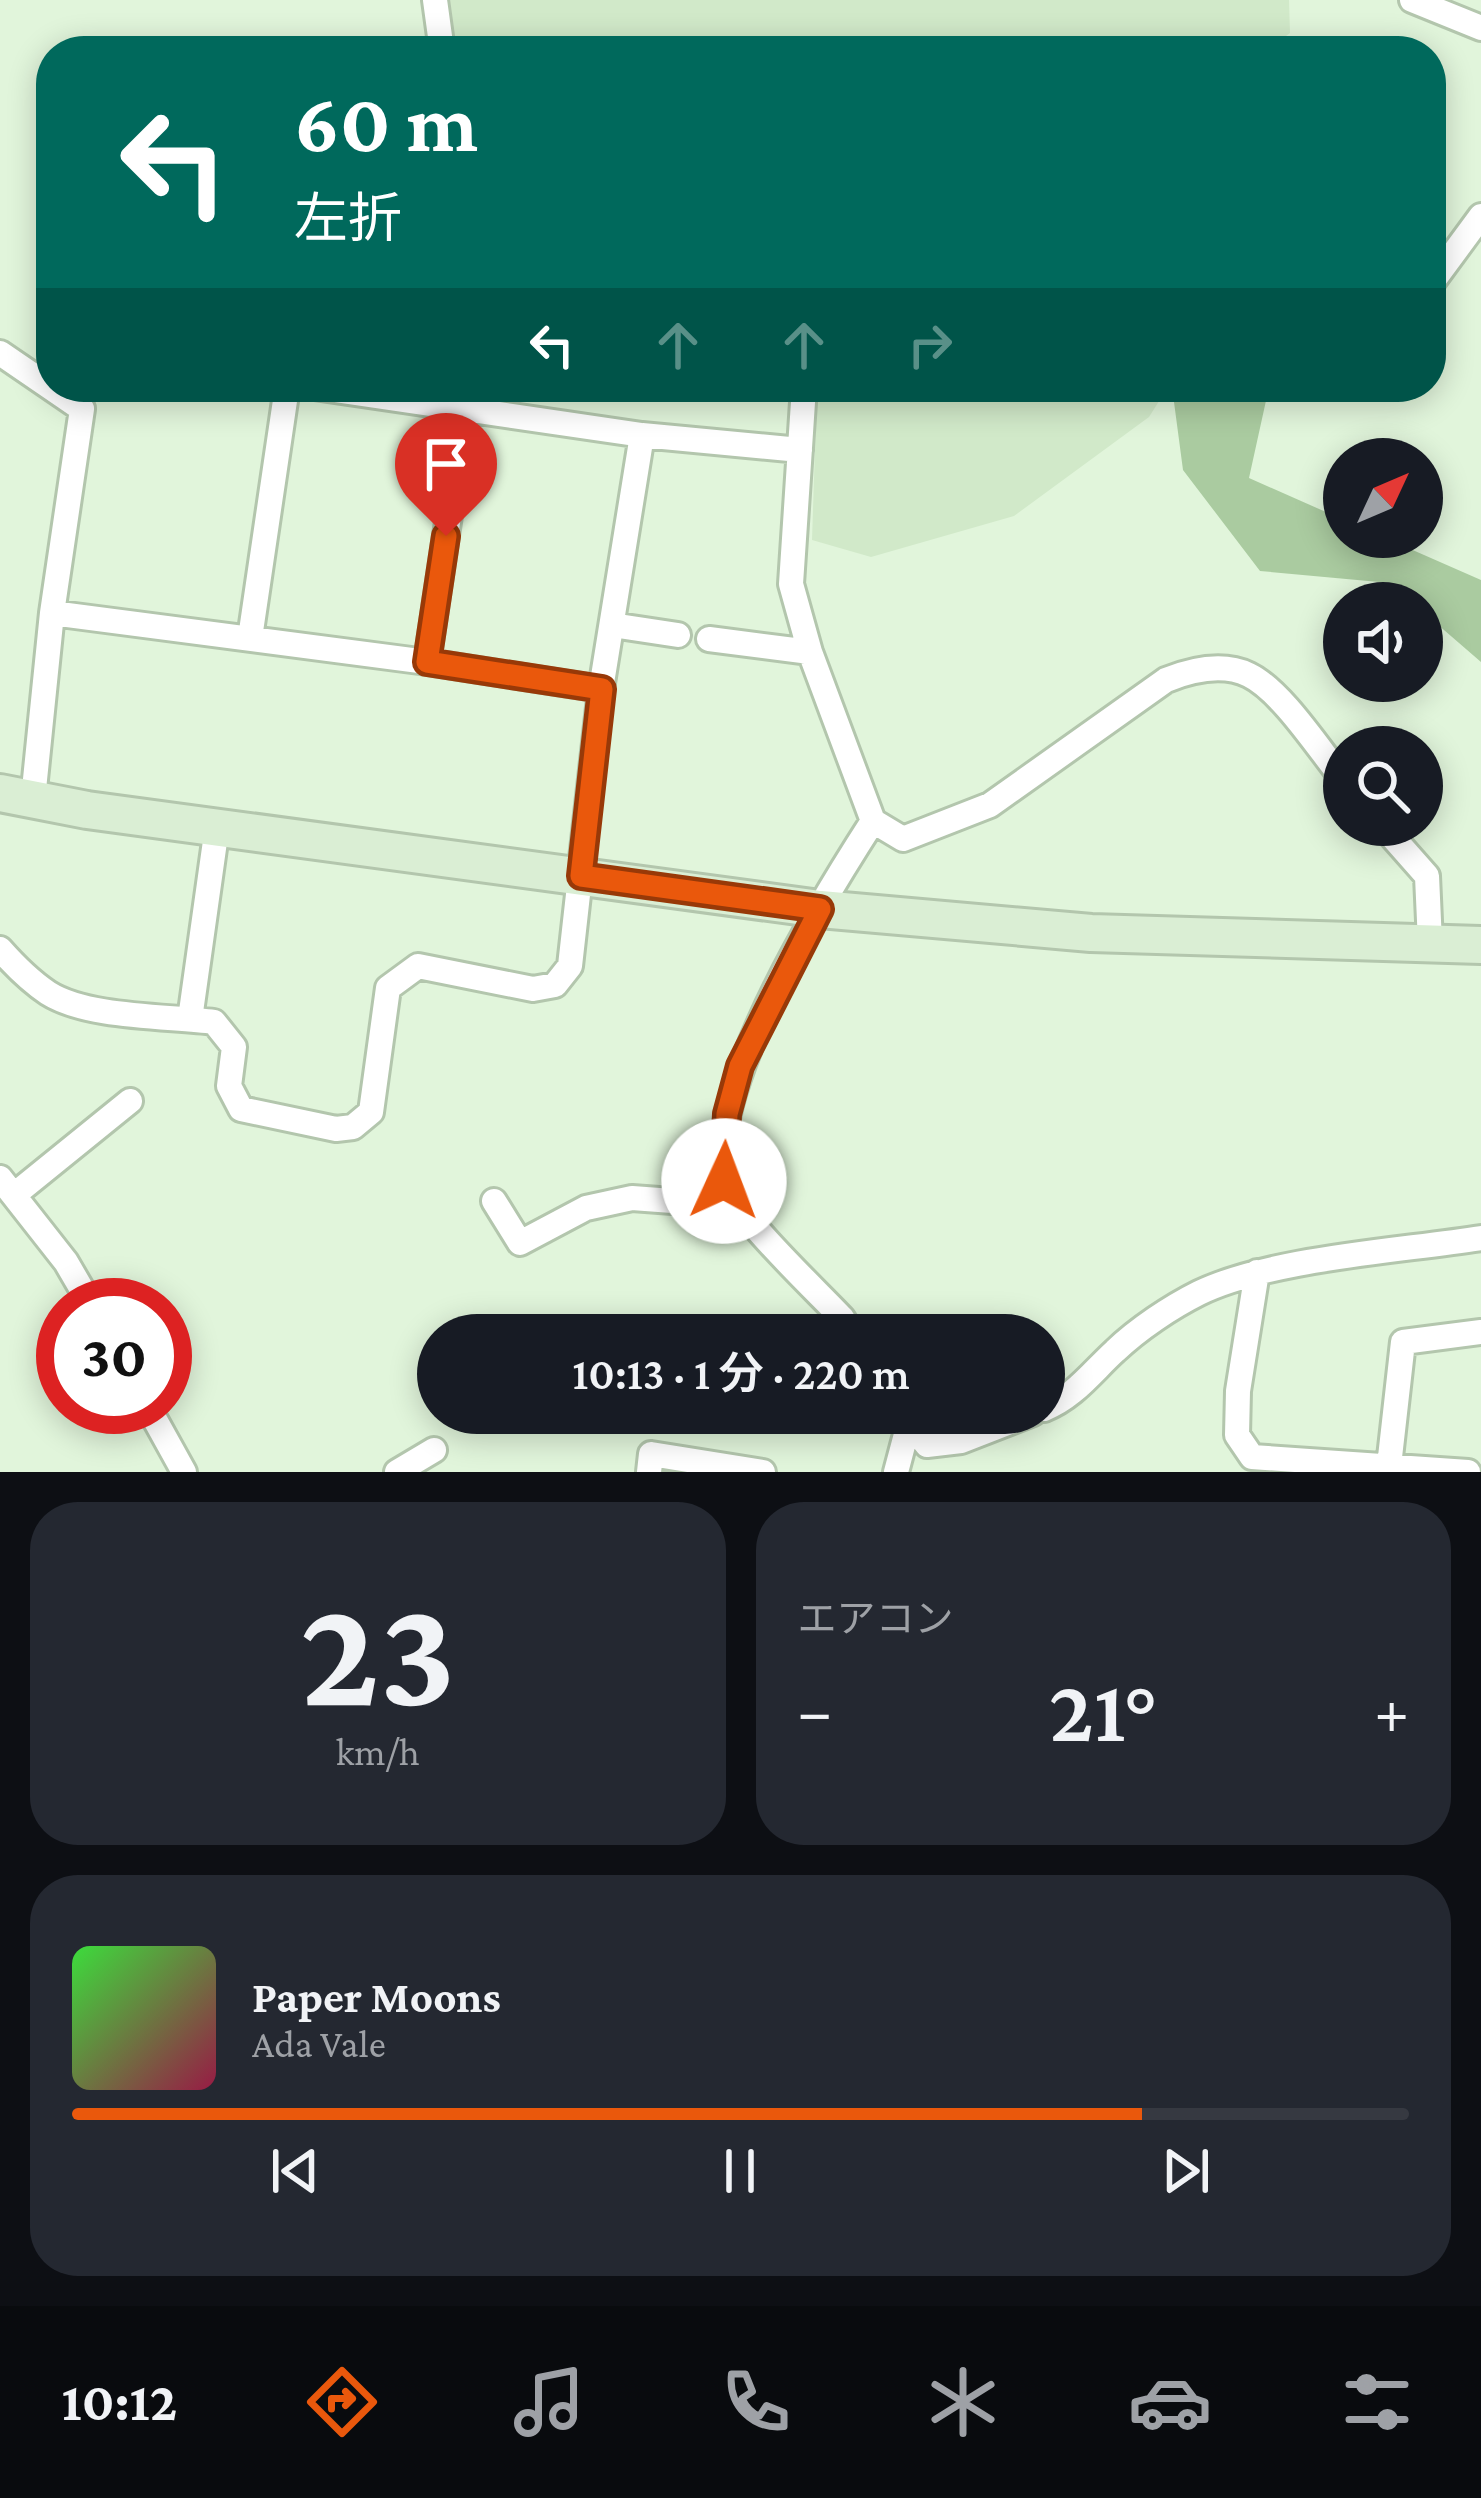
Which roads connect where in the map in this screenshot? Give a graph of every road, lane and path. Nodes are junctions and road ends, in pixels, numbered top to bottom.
1 (435, 0) edge
2 (1412, 0) edge
3 (1481, 28) edge
4 (440, 36) edge
5 (1481, 216) edge
6 (1446, 264) edge
7 (0, 353) edge
8 (36, 378) edge
9 (72, 402) edge
10 (285, 402) edge
11 (417, 402) edge
12 (803, 402) edge
13 (465, 409) junction
14 (642, 435) junction
15 (800, 450) junction
16 (52, 613) junction
17 (612, 626) junction
18 (678, 635) dead end
19 (250, 638) junction
20 (709, 639) dead end
21 (810, 652) junction
22 (427, 662) junction
23 (602, 689) junction
24 (1323, 755) edge
25 (17, 796) edge
26 (873, 821) junction
27 (217, 827) junction
28 (1400, 846) edge
29 (581, 876) junction
30 (820, 909) junction
31 (1430, 944) junction
32 (1481, 946) edge
33 (0, 950) edge
34 (190, 1019) junction
35 (130, 1101) dead end
36 (7, 1186) edge
37 (494, 1201) dead end
38 (740, 1206) junction
39 (1481, 1238) edge
40 (1258, 1272) junction
41 (76, 1278) edge
42 (838, 1314) edge
43 (1481, 1332) edge
44 (1065, 1395) edge
45 (163, 1434) edge
46 (903, 1434) edge
47 (918, 1434) edge
48 (979, 1434) edge
49 (434, 1450) dead end
50 (1372, 1468) edge
51 (184, 1472) edge
52 (397, 1472) edge
53 (649, 1472) edge
54 (763, 1472) edge
55 (896, 1472) edge
56 (1468, 1472) edge

1 - 4 street
2 - 3 street
5 - 6 street
7 - 8 street
9 - 16 street
10 - 19 street
11 - 13 street
12 - 15 street
13 - 14 street
13 - 22 street
14 - 15 street
14 - 17 street
15 - 21 street
16 - 19 street
16 - 25 street
17 - 18 street
17 - 23 street
19 - 22 street
20 - 21 street
21 - 26 street
22 - 23 street
23 - 29 street
24 - 26 street
25 - 27 street
26 - 30 street
27 - 29 street
27 - 34 street
28 - 31 street
29 - 30 street
29 - 34 street
30 - 31 street
30 - 38 street
31 - 32 street
33 - 34 street
35 - 36 street
36 - 41 street
37 - 38 street
38 - 42 street
39 - 40 street
40 - 44 street
40 - 50 street
43 - 50 street
45 - 51 street
46 - 55 street
47 - 48 street
49 - 52 street
50 - 56 street
53 - 54 street

